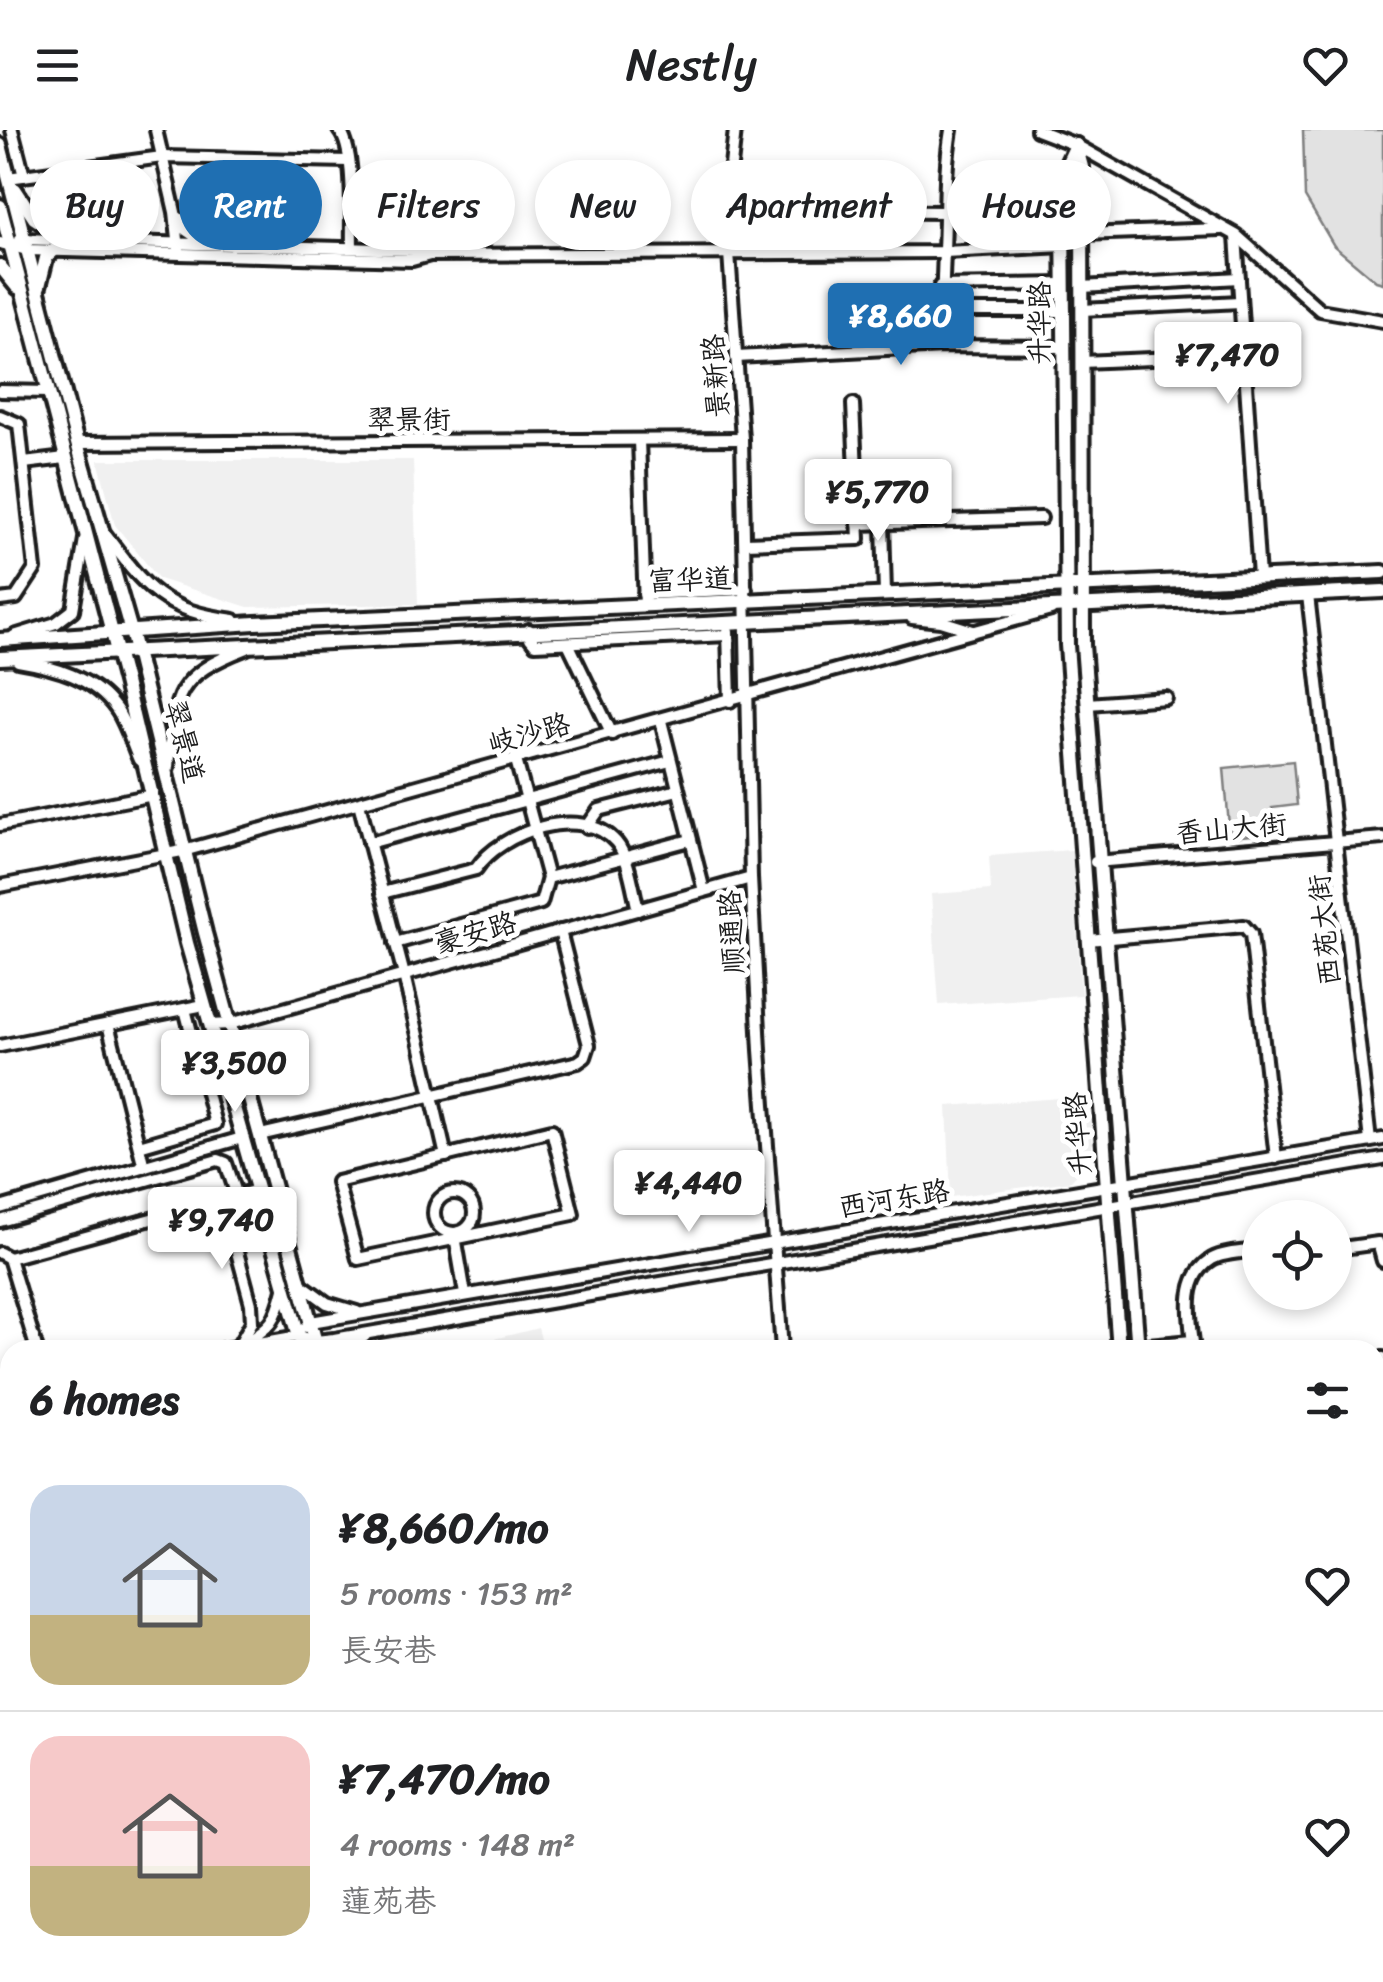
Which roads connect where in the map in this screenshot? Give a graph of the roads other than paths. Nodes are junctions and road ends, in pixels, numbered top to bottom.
1 (12, 130) edge
2 (156, 130) edge
3 (339, 130) edge
4 (735, 130) edge
5 (951, 130) edge
6 (1037, 130) edge
7 (1081, 130) edge
8 (0, 145) edge
9 (1076, 145) junction
10 (162, 157) junction
11 (349, 160) edge
12 (732, 160) edge
13 (1069, 160) edge
14 (1080, 160) edge
15 (342, 161) edge
16 (24, 176) junction
17 (8, 178) junction
18 (0, 206) edge
19 (30, 212) edge
20 (175, 212) junction
21 (927, 212) edge
22 (944, 212) junction
23 (179, 219) edge
24 (1230, 232) junction
25 (1111, 234) edge
26 (159, 240) edge
27 (179, 242) edge
28 (15, 244) edge
29 (179, 249) edge
30 (201, 250) edge
31 (413, 250) edge
32 (728, 250) edge
33 (984, 250) edge
34 (1064, 250) edge
35 (1082, 250) edge
36 (52, 251) junction
37 (944, 252) junction
38 (728, 254) junction
39 (430, 256) junction
40 (0, 266) edge
41 (1239, 278) junction
42 (1064, 284) junction
43 (940, 286) junction
44 (1082, 287) junction
45 (30, 295) junction
46 (1240, 302) junction
47 (1065, 310) junction
48 (1082, 310) junction
49 (941, 311) junction
50 (1383, 321) edge
51 (943, 346) junction
52 (1064, 347) junction
53 (1244, 354) junction
54 (736, 357) junction
55 (1082, 362) junction
56 (0, 391) edge
57 (48, 392) junction
58 (853, 404) dead end
59 (0, 416) edge
60 (638, 440) junction
61 (742, 440) junction
62 (77, 443) junction
63 (66, 458) junction
64 (24, 464) junction
65 (1041, 518) dead end
66 (883, 523) junction
67 (858, 524) junction
68 (103, 530) junction
69 (86, 533) junction
70 (745, 543) junction
71 (1383, 572) edge
72 (1260, 577) junction
73 (1066, 584) junction
74 (1083, 584) junction
75 (1383, 590) edge
76 (943, 591) junction
77 (884, 594) junction
78 (1308, 595) junction
79 (746, 596) junction
80 (0, 600) edge
81 (645, 600) junction
82 (1083, 605) junction
83 (1066, 606) junction
84 (944, 612) junction
85 (881, 614) junction
86 (748, 620) junction
87 (255, 622) junction
88 (728, 628) junction
89 (529, 630) junction
90 (130, 631) junction
91 (111, 632) junction
92 (976, 632) junction
93 (0, 640) edge
94 (260, 643) junction
95 (568, 643) junction
96 (136, 651) junction
97 (116, 652) junction
98 (1, 658) edge
99 (749, 696) junction
100 (1166, 698) dead end
101 (730, 702) junction
102 (1088, 704) junction
103 (661, 721) junction
104 (612, 734) junction
105 (516, 760) junction
106 (670, 761) junction
107 (167, 772) junction
108 (147, 776) junction
109 (678, 790) junction
110 (153, 795) junction
111 (527, 800) junction
112 (358, 803) junction
113 (0, 825) edge
114 (587, 826) junction
115 (534, 829) junction
116 (1383, 838) edge
117 (690, 840) junction
118 (1336, 842) junction
119 (369, 843) junction
120 (187, 850) junction
121 (166, 854) junction
122 (623, 858) junction
123 (1101, 862) junction
124 (1082, 864) junction
125 (548, 878) junction
126 (751, 878) junction
127 (0, 886) edge
128 (704, 891) junction
129 (382, 893) junction
130 (638, 910) junction
131 (560, 932) junction
132 (1107, 939) junction
133 (1088, 940) junction
134 (396, 944) junction
135 (404, 975) junction
136 (204, 1005) junction
137 (185, 1009) junction
138 (108, 1024) junction
139 (230, 1024) junction
140 (210, 1025) junction
141 (0, 1046) edge
142 (432, 1093) junction
143 (260, 1135) junction
144 (242, 1138) junction
145 (1383, 1138) edge
146 (1370, 1141) junction
147 (139, 1146) junction
148 (446, 1156) junction
149 (1276, 1158) junction
150 (1383, 1159) edge
151 (144, 1167) junction
152 (1127, 1184) junction
153 (1106, 1187) junction
154 (257, 1190) junction
155 (237, 1196) junction
156 (223, 1200) junction
157 (1128, 1203) junction
158 (1108, 1206) junction
159 (0, 1208) edge
160 (0, 1222) edge
161 (455, 1236) junction
162 (774, 1240) junction
163 (1352, 1247) edge
164 (1242, 1253) edge
165 (4, 1256) edge
166 (1383, 1260) edge
167 (776, 1265) junction
168 (301, 1284) junction
169 (285, 1285) junction
170 (465, 1294) junction
171 (362, 1313) junction
172 (311, 1322) junction
173 (370, 1333) junction
174 (33, 1340) edge
175 (246, 1340) edge
176 (253, 1340) edge
177 (300, 1340) edge
178 (302, 1340) edge
179 (316, 1340) edge
180 (341, 1340) edge
181 (360, 1340) edge
182 (781, 1340) edge
183 (1118, 1340) edge
184 (1137, 1340) edge
185 (1193, 1340) edge

1 - 16 street
2 - 10 street
3 - 11 street
4 - 12 street, 景新路
5 - 22 street
6 - 9 street
7 - 9 street
8 - 17 main road, 翠景道
9 - 13 main road, 升华路
9 - 14 main road, 升华路
9 - 24 street
10 - 15 street
10 - 16 street
10 - 20 street
16 - 17 street
17 - 19 main road
17 - 28 main road, 翠景道
18 - 28 main road
20 - 23 street
20 - 26 street
20 - 27 street
21 - 22 street
22 - 37 street
24 - 25 street
24 - 41 street
24 - 50 street
28 - 36 street
28 - 45 main road, 翠景道
29 - 36 street
30 - 39 street
31 - 39 street
32 - 38 street, 景新路
33 - 37 street
34 - 42 main road, 升华路
35 - 44 main road, 升华路
36 - 45 main road
37 - 38 street
37 - 43 street
38 - 39 street
38 - 54 street, 景新路
40 - 45 main road
41 - 44 street
41 - 46 street
42 - 43 street
42 - 47 main road, 升华路
43 - 49 street
44 - 48 main road, 升华路
45 - 57 main road, 翠景道
45 - 62 main road, 翠景道
46 - 48 street
46 - 53 street
47 - 49 street
47 - 52 main road, 升华路
48 - 55 main road, 升华路
49 - 51 street
51 - 52 street
51 - 54 street
52 - 73 main road, 升华路
53 - 55 street
53 - 72 street
54 - 61 street, 景新路
55 - 74 main road, 升华路
56 - 57 street
57 - 63 main road, 翠景道
58 - 67 street
59 - 64 street
60 - 61 street, 翠景街
60 - 62 street, 翠景街
60 - 81 street
61 - 70 street, 景新路
62 - 68 main road, 翠景道
63 - 64 street
63 - 69 main road, 翠景道
64 - 80 street
65 - 66 street
66 - 67 street
66 - 77 street
67 - 70 street
68 - 87 street
68 - 90 main road, 翠景道
69 - 91 main road, 翠景道
69 - 93 street
70 - 79 street, 景新路
71 - 72 main road, 富华道
72 - 74 main road, 富华道
73 - 74 main road, 富华道
73 - 76 main road, 富华道
73 - 83 main road, 升华路
74 - 82 main road, 升华路
75 - 78 main road, 富华道
76 - 77 main road, 富华道
76 - 84 main road
77 - 79 main road, 富华道
78 - 82 main road, 富华道
78 - 118 street, 西苑大街
79 - 81 main road, 富华道
79 - 86 street, 景新路
81 - 87 main road, 富华道
82 - 83 main road, 富华道
82 - 102 main road, 升华路
83 - 84 main road, 富华道
83 - 92 street, 岐沙路
83 - 124 main road, 升华路
84 - 85 main road, 富华道
85 - 86 main road, 富华道
85 - 92 street
86 - 88 main road, 富华道
86 - 99 street, 顺通路
87 - 90 main road, 富华道
88 - 89 main road, 富华道
88 - 95 street
88 - 101 street
89 - 94 main road, 富华道
89 - 95 street
90 - 91 main road, 富华道
90 - 96 main road, 翠景道
91 - 93 main road, 富华道
91 - 97 main road, 翠景道
92 - 99 street, 岐沙路
94 - 96 main road, 富华道
94 - 107 street
95 - 104 street
96 - 97 main road, 富华道
96 - 107 main road, 翠景道
97 - 98 main road, 富华道
97 - 108 main road, 翠景道
98 - 108 street
99 - 101 street, 岐沙路
99 - 126 street, 顺通路
100 - 102 street
101 - 103 street, 岐沙路
102 - 123 main road, 升华路
103 - 104 street, 岐沙路
103 - 106 street
104 - 105 street, 岐沙路
105 - 111 street
105 - 112 street, 岐沙路
106 - 109 street
106 - 111 street
107 - 120 main road, 翠景道
108 - 110 main road, 翠景道
109 - 114 street
109 - 117 street
110 - 113 street
110 - 121 main road, 翠景道
111 - 115 street
111 - 119 street
112 - 119 street
112 - 120 street, 岐沙路
114 - 115 street
114 - 122 street
115 - 125 street
115 - 129 street
116 - 118 street, 香山大街
117 - 122 street
117 - 128 street
118 - 123 street, 香山大街
118 - 146 street, 西苑大街
119 - 129 street
120 - 121 street, 岐沙路
120 - 139 main road, 翠景道
121 - 127 street, 岐沙路
121 - 136 main road, 翠景道
122 - 125 street
122 - 130 street
123 - 124 street, 香山大街
123 - 132 main road, 升华路
124 - 133 main road, 升华路
125 - 134 street
126 - 128 street, 豪安路
126 - 162 street, 顺通路
128 - 130 street, 豪安路
129 - 134 street
130 - 131 street, 豪安路
131 - 135 street, 豪安路
131 - 142 street
132 - 133 street
132 - 149 street
132 - 152 main road, 升华路
133 - 153 main road, 升华路
134 - 135 street
135 - 139 street, 豪安路
135 - 142 street
136 - 137 street
136 - 140 main road, 翠景道
137 - 138 street
137 - 147 street
138 - 141 street
138 - 147 street
139 - 140 street, 豪安路
139 - 143 main road, 翠景道
140 - 144 main road, 翠景道
142 - 143 street
142 - 148 street
143 - 168 main road, 翠景道
144 - 151 street
144 - 154 main road, 翠景道
145 - 146 street, 西河东路
146 - 149 street, 西河东路
147 - 151 street
148 - 161 street
148 - 161 street
149 - 152 street, 西河东路
150 - 157 street, 西河东路
151 - 159 street
152 - 153 street, 西河东路
152 - 157 main road, 升华路
153 - 158 main road, 升华路
153 - 162 street, 西河东路
154 - 155 street
154 - 169 main road, 翠景道
155 - 156 street
155 - 160 street
156 - 165 street
156 - 175 street
157 - 158 street, 西河东路
157 - 184 main road, 升华路
158 - 167 street, 西河东路
158 - 183 main road, 升华路
161 - 161 street
161 - 170 street
162 - 167 street, 顺通路
162 - 170 street, 西河东路
163 - 166 street
164 - 185 street
165 - 174 street
167 - 173 street, 西河东路
167 - 182 street, 顺通路
168 - 171 street
168 - 172 main road, 翠景道
169 - 176 street
169 - 177 main road, 翠景道
170 - 171 street, 西河东路
171 - 172 street, 西河东路
172 - 178 street
172 - 179 main road, 翠景道
173 - 180 street, 西河东路
173 - 181 street

